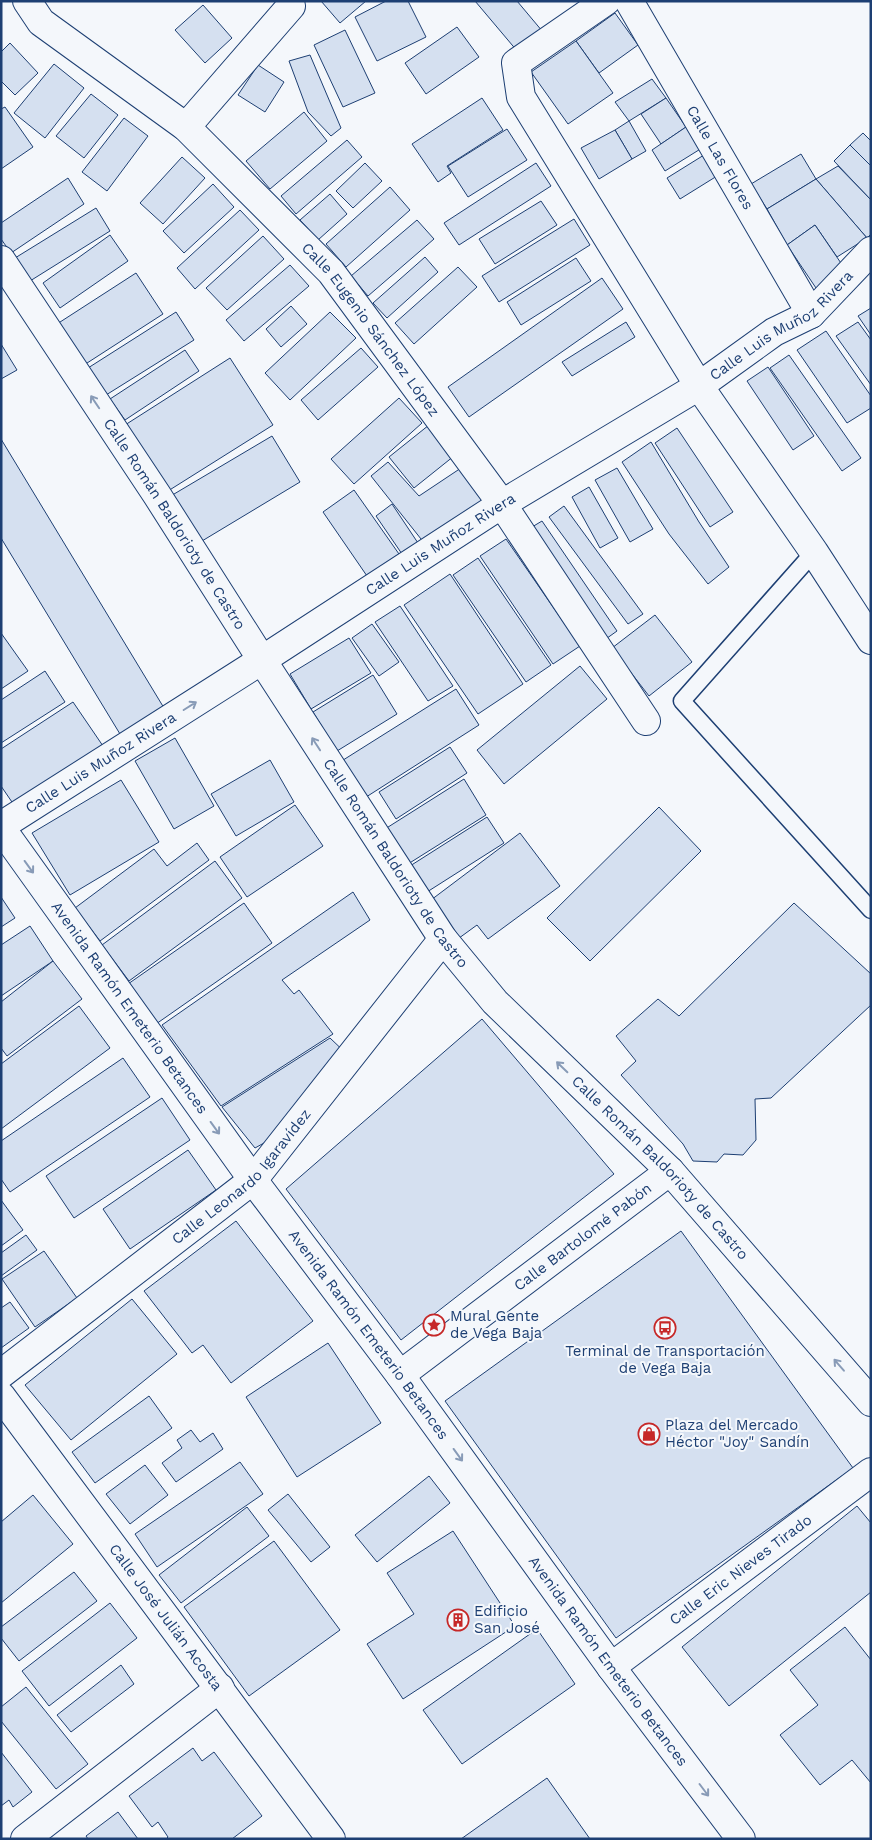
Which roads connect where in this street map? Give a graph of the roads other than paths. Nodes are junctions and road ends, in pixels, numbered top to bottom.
1 (27, 1) edge
2 (606, 1) edge
3 (629, 1) edge
4 (291, 6) dead end
5 (186, 128) junction
6 (871, 251) edge
7 (1, 260) edge
8 (811, 314) junction
9 (699, 386) junction
10 (502, 504) junction
11 (814, 552) junction
12 (871, 640) edge
13 (262, 660) junction
14 (646, 722) dead end
15 (1, 827) edge
16 (871, 910) edge
17 (443, 939) junction
18 (670, 1171) junction
19 (253, 1180) junction
20 (1, 1374) edge
21 (400, 1375) junction
22 (1, 1396) edge
23 (871, 1402) edge
24 (871, 1472) edge
25 (611, 1667) junction
26 (220, 1688) junction
27 (25, 1839) edge
28 (331, 1839) edge
29 (741, 1839) edge

1 - 5 street, Calle Eugenio Sánchez López
2 - 9 street
3 - 8 street, Calle Las Flores
4 - 5 street
5 - 10 street, Calle Eugenio Sánchez López
6 - 8 street, Calle Luis Muñoz Rivera
13 -> 7 street, Calle Román Baldorioty de Castro
8 - 9 street, Calle Luis Muñoz Rivera
9 - 10 street, Calle Luis Muñoz Rivera
9 - 11 street
10 - 13 street, Calle Luis Muñoz Rivera
10 - 14 street, Calle Eugenio Sánchez López
11 - 12 street
11 - 16 lane
15 -> 13 street, Calle Luis Muñoz Rivera
17 -> 13 street, Calle Román Baldorioty de Castro
15 -> 19 street, Avenida Ramón Emeterio Betances
18 -> 17 street, Calle Román Baldorioty de Castro
17 - 19 street, Calle Leonardo Igaravídez
18 - 21 street, Calle Bartolomé Pabón
23 -> 18 street, Calle Román Baldorioty de Castro
19 - 20 street, Calle Leonardo Igaravídez
19 - 21 street, Avenida Ramón Emeterio Betances
21 -> 25 street, Avenida Ramón Emeterio Betances
22 - 26 street, Calle José Julián Acosta
24 - 25 street, Calle Eric Nieves Tirado
25 -> 29 street, Avenida Ramón Emeterio Betances
26 - 27 street
26 - 28 street, Calle José Julián Acosta

